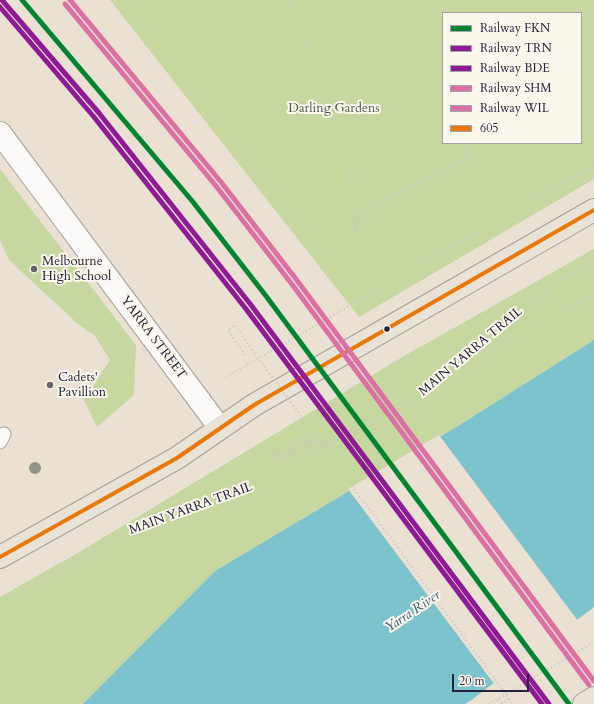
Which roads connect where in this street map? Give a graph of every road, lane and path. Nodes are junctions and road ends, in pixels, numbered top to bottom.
1 (289, 0) edge
2 (0, 133) edge
3 (464, 144) edge
4 (594, 165) edge
5 (594, 210) edge
6 (356, 230) junction
7 (594, 260) edge
8 (594, 294) edge
9 (363, 298) junction
10 (476, 349) junction
11 (245, 355) dead end
12 (226, 377) dead end
13 (220, 428) junction
14 (316, 439) junction
15 (340, 440) junction
16 (306, 442) junction
17 (272, 447) dead end
18 (0, 557) edge
19 (0, 604) edge
20 (594, 642) edge
21 (594, 698) edge
22 (499, 699) junction
23 (509, 699) junction
24 (489, 704) edge
25 (502, 704) edge
26 (513, 704) edge
27 (584, 704) edge

1 - 6 path
2 - 13 street, YARRA STREET
3 - 6 path
4 - 9 path
5 - 13 main road
6 - 9 path
7 - 10 path, MAIN YARRA TRAIL
8 - 10 path
9 - 12 path
10 - 15 path, MAIN YARRA TRAIL
11 - 14 path, bridge
13 - 18 main road
14 - 16 path, bridge
14 - 23 path, bridge
15 - 16 path
15 - 19 path, MAIN YARRA TRAIL
16 - 17 path
20 - 22 path
21 - 27 main road
22 - 24 path
22 - 25 path
23 - 25 path, bridge
23 - 26 path, bridge

